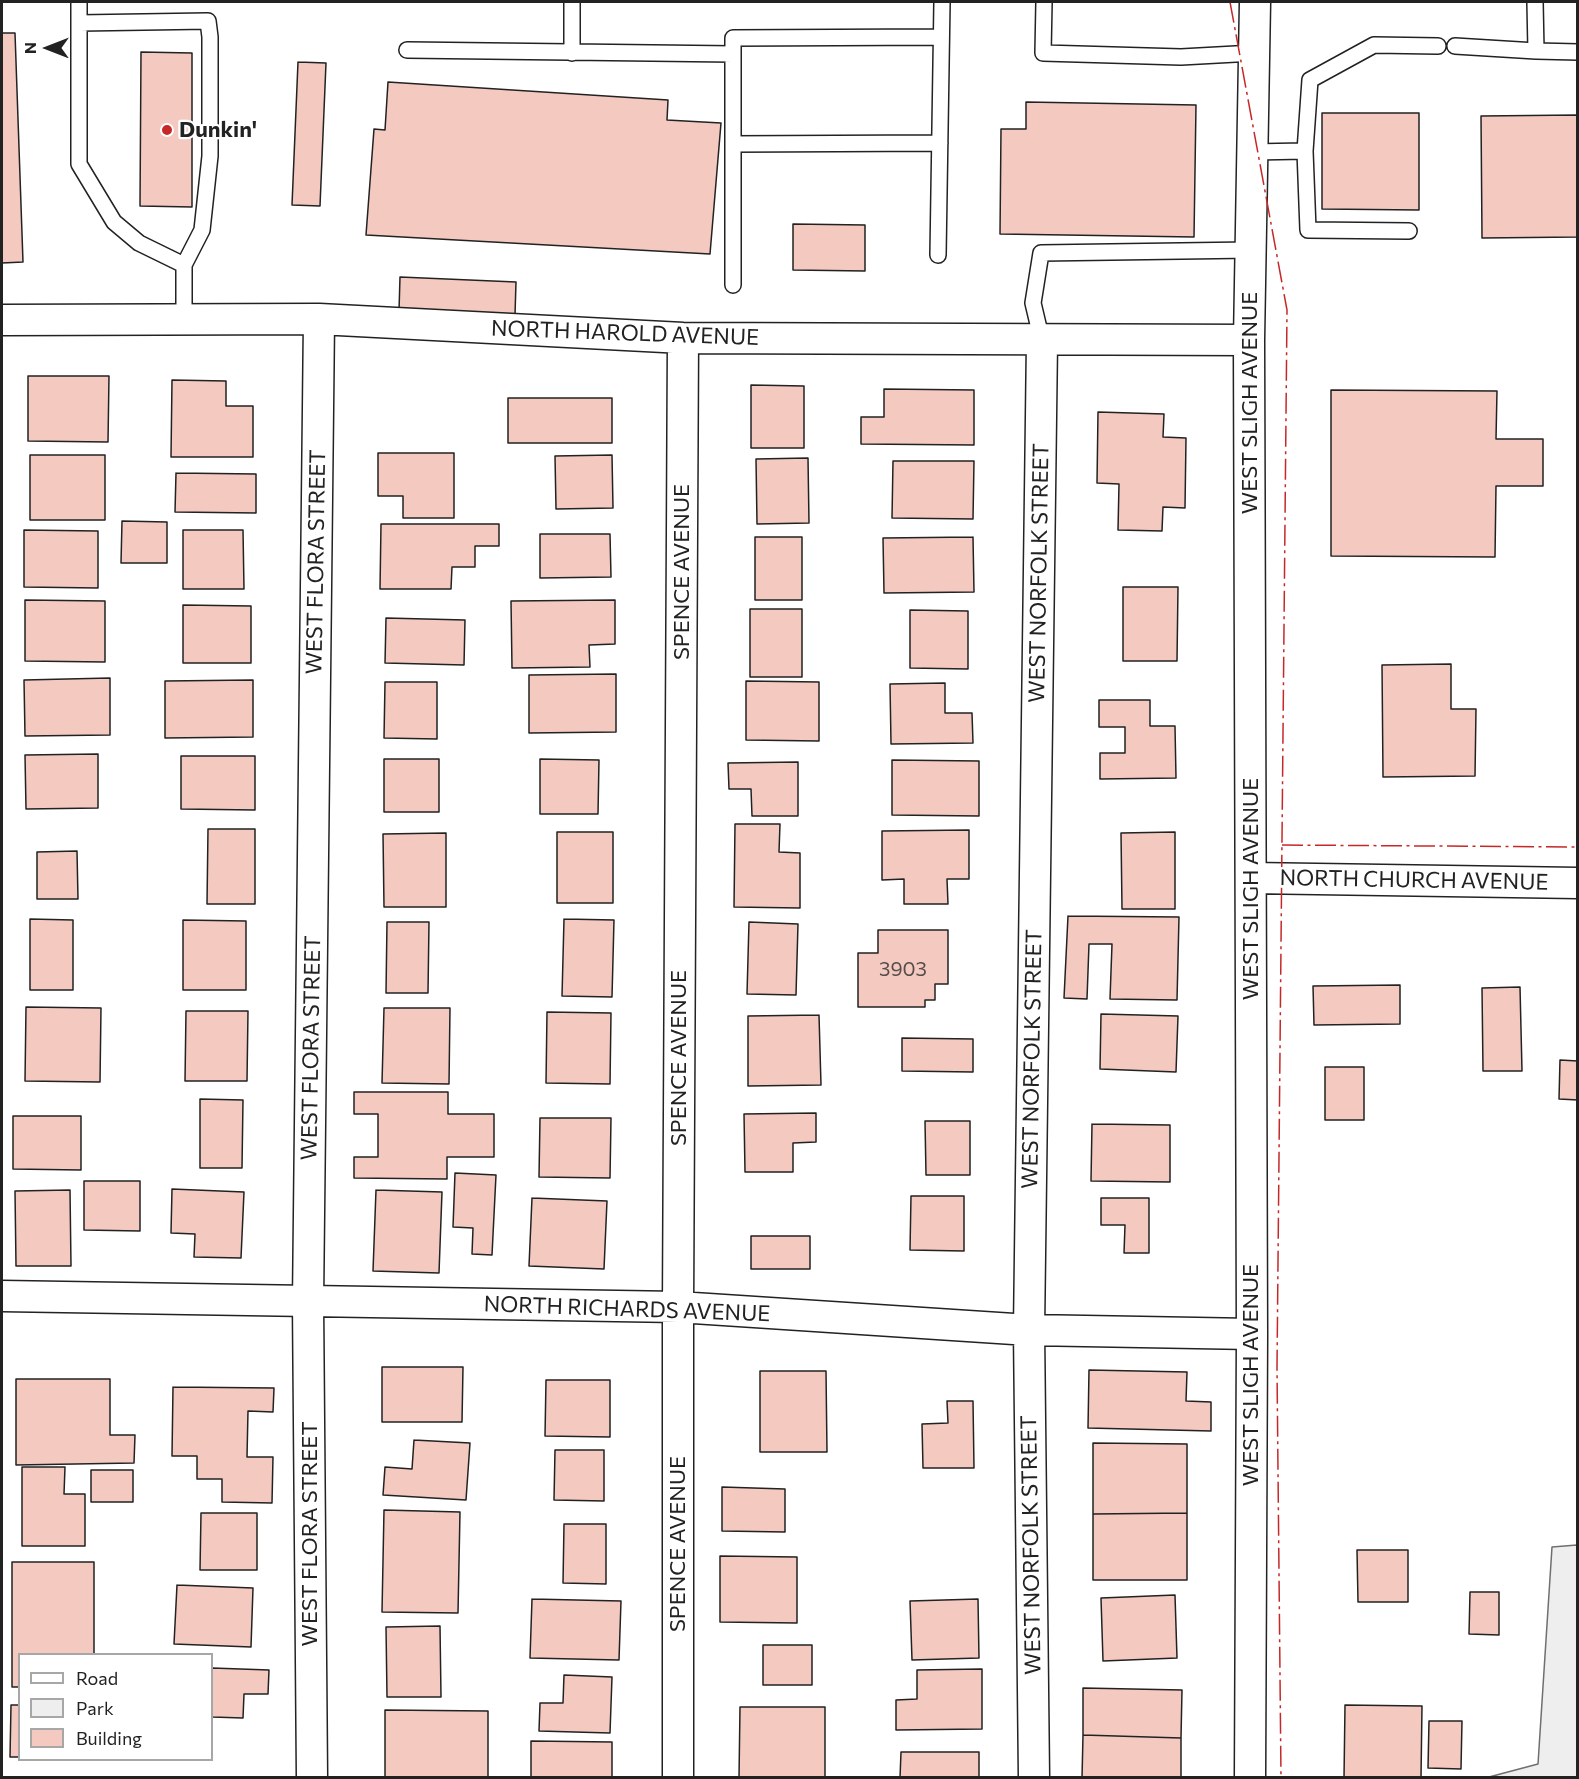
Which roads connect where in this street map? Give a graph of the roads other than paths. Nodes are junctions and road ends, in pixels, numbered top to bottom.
1 (79, 2) edge
2 (572, 2) edge
3 (942, 2) edge
4 (1044, 2) edge
5 (1255, 2) edge
6 (1535, 2) edge
7 (79, 23) junction
8 (941, 37) junction
9 (1438, 46) dead end
10 (1455, 46) dead end
11 (408, 50) dead end
12 (1536, 51) junction
13 (1578, 52) edge
14 (572, 53) junction
15 (1254, 53) junction
16 (734, 54) junction
17 (940, 143) junction
18 (734, 144) junction
19 (1305, 151) junction
20 (1252, 152) junction
21 (1409, 231) dead end
22 (1251, 250) junction
23 (938, 255) dead end
24 (184, 265) junction
25 (734, 285) dead end
26 (319, 319) junction
27 (2, 320) edge
28 (184, 320) junction
29 (683, 338) junction
30 (1249, 340) junction
31 (1042, 341) junction
32 (1251, 878) junction
33 (1578, 883) edge
34 (2, 1296) edge
35 (308, 1302) junction
36 (678, 1307) junction
37 (1029, 1330) junction
38 (1252, 1334) junction
39 (312, 1778) edge
40 (678, 1778) edge
41 (1034, 1778) edge
42 (1250, 1778) edge

1 - 7 lane
2 - 14 lane
3 - 8 lane
4 - 15 lane
5 - 15 street, WEST SLIGH AVENUE
6 - 12 lane
7 - 24 lane
7 - 24 lane
8 - 16 lane
8 - 17 lane
9 - 19 lane
10 - 12 lane
11 - 14 lane
12 - 13 lane
14 - 16 lane
15 - 20 street, WEST SLIGH AVENUE
16 - 18 lane
17 - 18 lane
17 - 23 lane
18 - 25 lane
19 - 20 lane
19 - 21 lane
20 - 22 street, WEST SLIGH AVENUE
22 - 30 street, WEST SLIGH AVENUE
22 - 31 lane
24 - 28 lane
26 - 28 street, NORTH HAROLD AVENUE
26 - 29 street, NORTH HAROLD AVENUE
26 - 35 street, WEST FLORA STREET
27 - 28 street, NORTH HAROLD AVENUE
29 - 31 street, NORTH HAROLD AVENUE
29 - 36 street, SPENCE AVENUE
30 - 31 street, NORTH HAROLD AVENUE
30 - 32 street, WEST SLIGH AVENUE
31 - 37 street, WEST NORFOLK STREET
32 - 33 street, NORTH CHURCH AVENUE
32 - 38 street, WEST SLIGH AVENUE
34 - 35 street, NORTH RICHARDS AVENUE
35 - 36 street, NORTH RICHARDS AVENUE
35 - 39 street, WEST FLORA STREET
36 - 37 street, NORTH RICHARDS AVENUE
36 - 40 street, SPENCE AVENUE
37 - 38 street, NORTH RICHARDS AVENUE
37 - 41 street, WEST NORFOLK STREET
38 - 42 street, WEST SLIGH AVENUE

